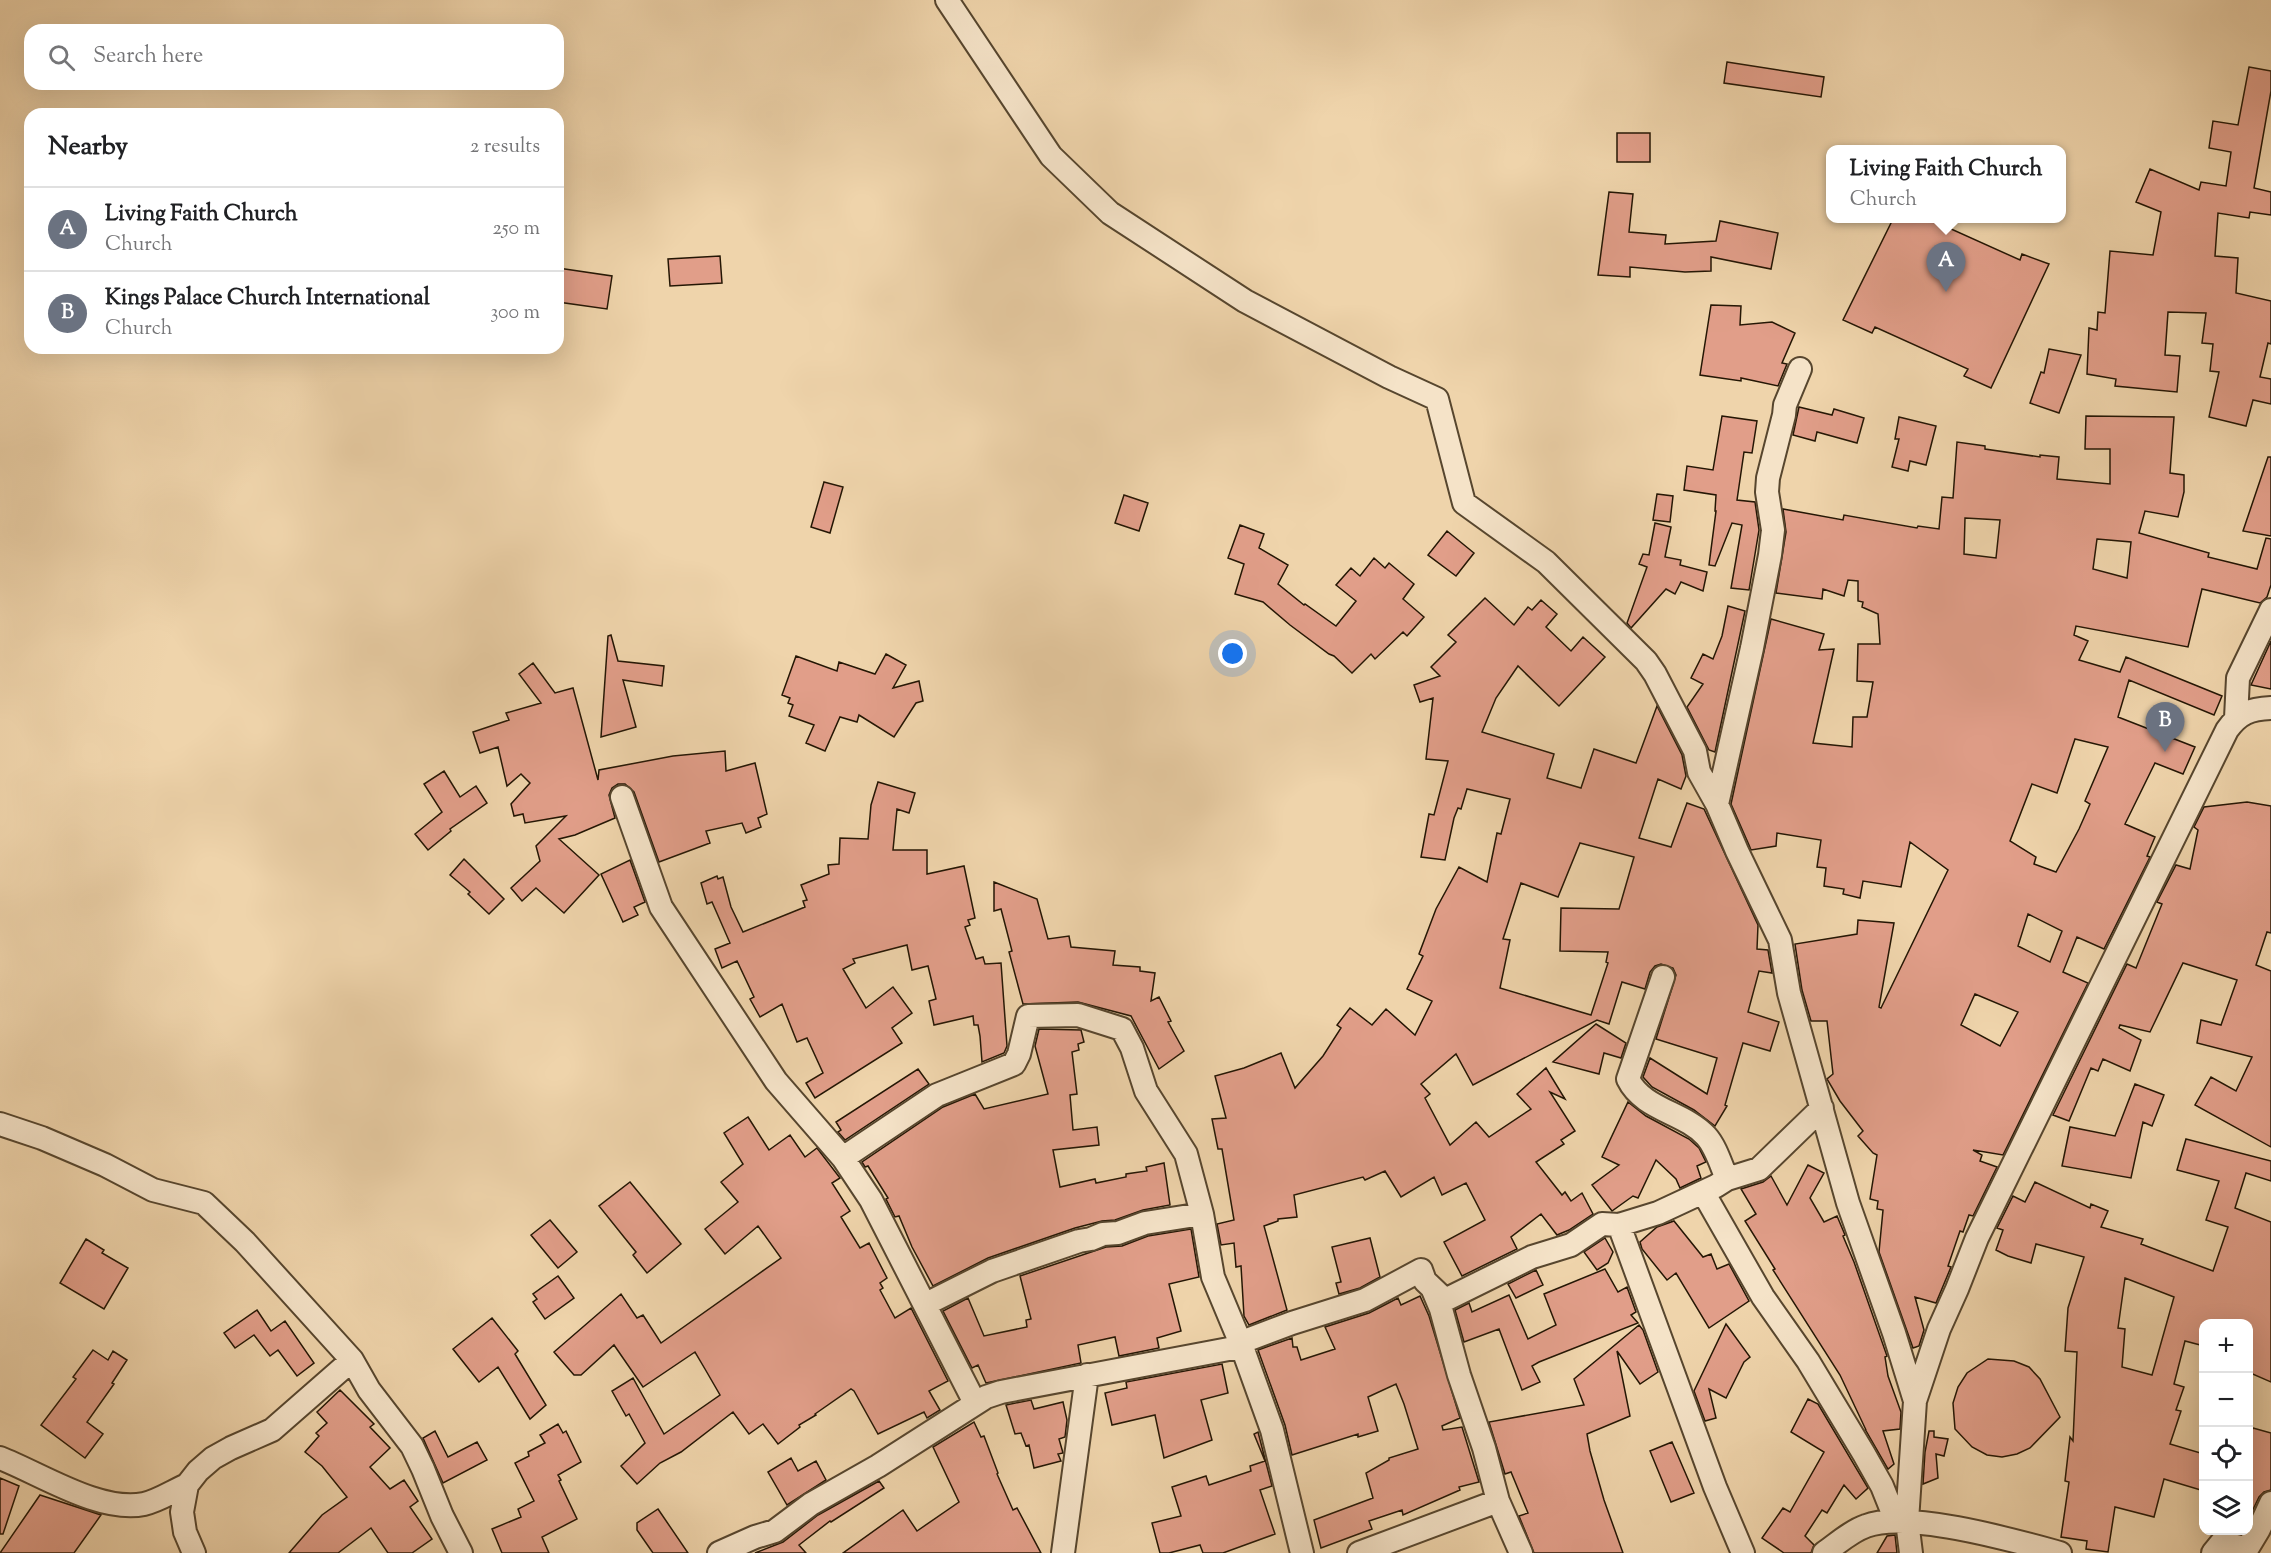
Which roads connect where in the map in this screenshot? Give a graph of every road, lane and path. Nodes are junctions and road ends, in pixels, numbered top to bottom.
1 (947, 0) edge
2 (1800, 369) dead end
3 (2271, 610) edge
4 (2271, 708) edge
5 (2236, 718) junction
6 (622, 796) dead end
7 (1716, 804) junction
8 (1663, 977) dead end
9 (1822, 1108) junction
10 (0, 1124) edge
11 (843, 1158) junction
12 (1727, 1179) junction
13 (1702, 1192) junction
14 (1202, 1214) junction
15 (1619, 1225) junction
16 (1433, 1290) junction
17 (926, 1304) junction
18 (1241, 1344) junction
19 (352, 1360) junction
20 (1087, 1375) junction
21 (1915, 1401) junction
22 (975, 1403) junction
23 (0, 1458) edge
24 (187, 1485) junction
25 (1498, 1501) junction
26 (2271, 1503) edge
27 (1902, 1521) junction
28 (194, 1553) edge
29 (461, 1553) edge
30 (719, 1553) edge
31 (1063, 1553) edge
32 (1302, 1553) edge
33 (1359, 1553) edge
34 (1521, 1553) edge
35 (1743, 1553) edge
36 (1824, 1553) edge
37 (1911, 1553) edge
38 (2060, 1553) edge
39 (2213, 1553) edge

1 - 7 street
2 - 7 street
3 - 5 street
4 - 5 street
5 - 21 street
6 - 11 street
7 - 9 street
8 - 12 street
9 - 12 street
9 - 21 street
10 - 19 street
11 - 14 street
11 - 17 street
12 - 13 street
13 - 15 street
13 - 27 street
14 - 17 street
14 - 18 street
15 - 16 street
15 - 35 street
16 - 18 street
16 - 25 street
17 - 22 street
18 - 20 street
18 - 32 street
19 - 24 street
19 - 29 street
20 - 22 street
20 - 31 street
21 - 27 street
22 - 30 street
23 - 24 street
24 - 28 street
25 - 33 street
25 - 34 street
26 - 39 street
27 - 36 street
27 - 37 street
27 - 38 street

